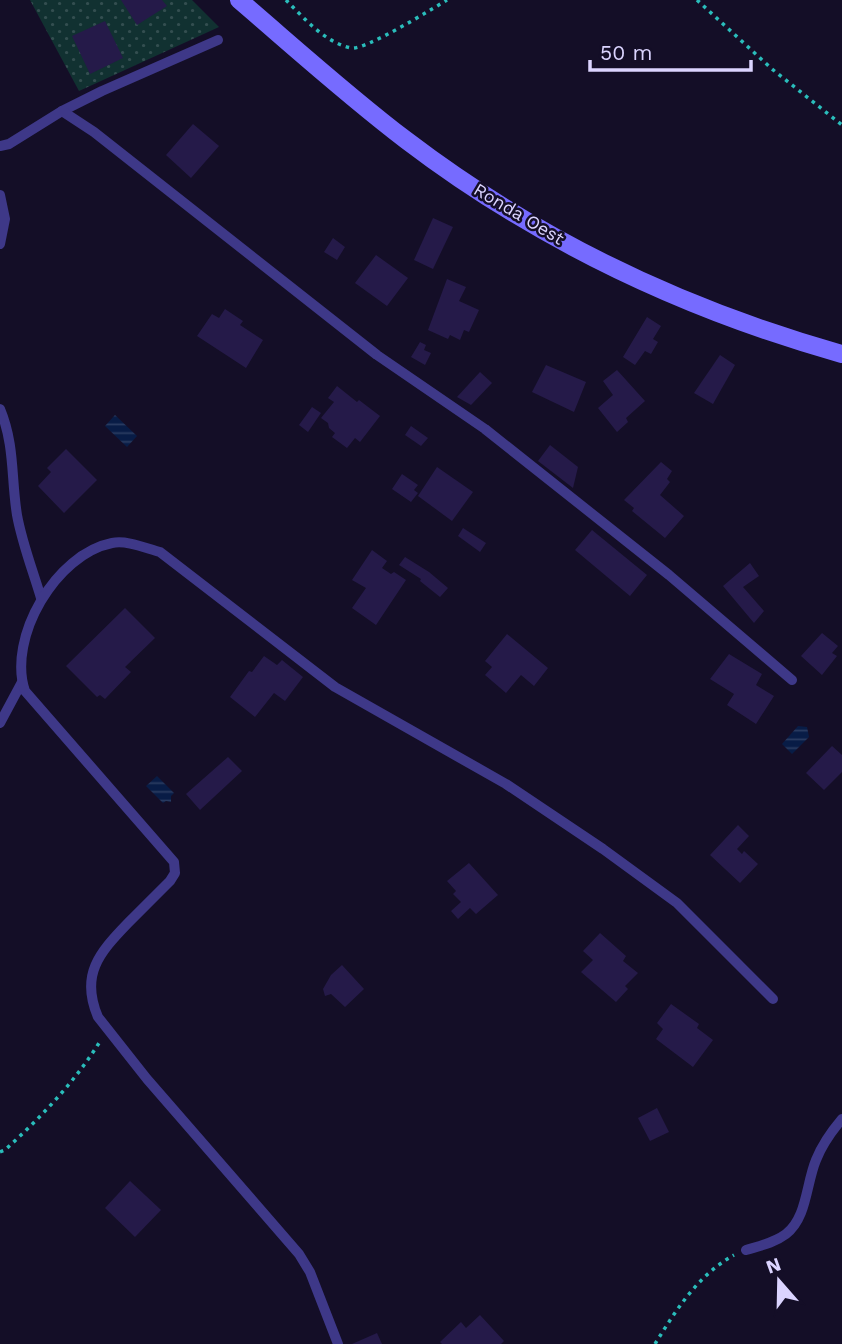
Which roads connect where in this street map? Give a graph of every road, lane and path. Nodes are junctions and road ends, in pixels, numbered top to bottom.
1 (239, 0) edge
2 (286, 0) edge
3 (447, 0) edge
4 (697, 0) edge
5 (218, 40) dead end
6 (62, 111) junction
7 (842, 125) edge
8 (0, 146) edge
9 (0, 195) edge
10 (0, 244) edge
11 (842, 354) edge
12 (0, 409) edge
13 (41, 598) junction
14 (792, 680) dead end
15 (22, 682) junction
16 (0, 723) edge
17 (773, 999) dead end
18 (107, 1030) junction
19 (842, 1119) edge
20 (0, 1152) edge
21 (746, 1250) joint
22 (338, 1344) edge
23 (655, 1344) edge

1 - 11 main road, Ronda Oest
2 - 3 path
4 - 7 path
5 - 6 lane
6 - 8 lane
6 - 14 lane
9 - 10 lane
12 - 13 lane
13 - 15 lane
13 - 17 lane
15 - 16 lane
15 - 18 lane
18 - 20 path
18 - 22 lane
19 - 21 lane
21 - 23 path

